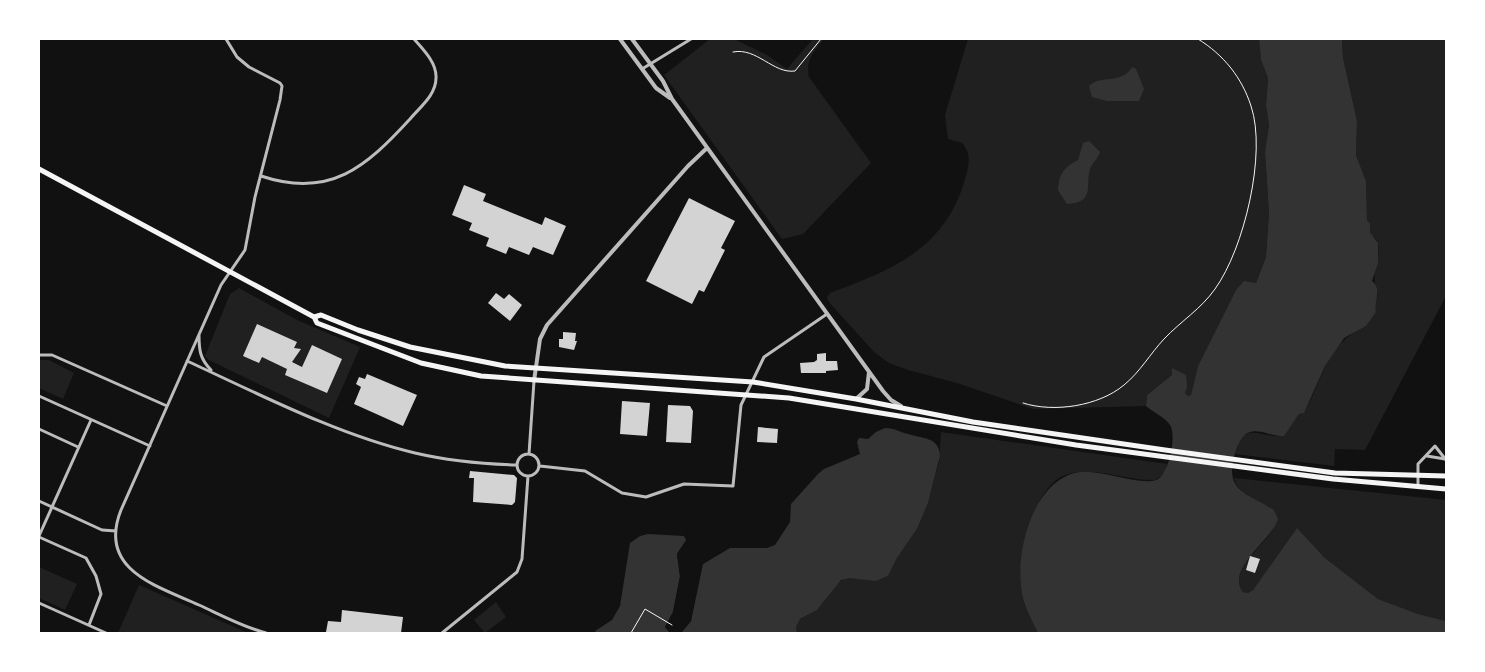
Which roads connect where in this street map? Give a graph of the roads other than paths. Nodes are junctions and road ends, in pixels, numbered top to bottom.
1 (226, 39) edge
2 (414, 39) edge
3 (620, 39) edge
4 (632, 39) edge
5 (692, 39) edge
6 (650, 64) junction
7 (642, 69) junction
8 (672, 99) junction
9 (707, 148) junction
10 (39, 169) edge
11 (261, 176) junction
12 (231, 272) junction
13 (827, 314) junction
14 (314, 317) junction
15 (199, 333) junction
16 (39, 355) edge
17 (187, 361) junction
18 (535, 369) junction
19 (213, 372) junction
20 (869, 372) junction
21 (534, 381) junction
22 (753, 382) junction
23 (747, 394) junction
24 (39, 396) edge
25 (856, 399) junction
26 (167, 406) junction
27 (905, 409) junction
28 (91, 420) junction
29 (39, 429) edge
30 (150, 446) junction
31 (78, 447) junction
32 (529, 454) junction
33 (1427, 456) junction
34 (1446, 460) edge
35 (517, 464) junction
36 (540, 466) junction
37 (1416, 475) junction
38 (528, 476) junction
39 (1446, 476) edge
40 (1418, 487) junction
41 (1446, 489) edge
42 (39, 501) edge
43 (52, 507) junction
44 (116, 531) junction
45 (39, 536) edge
46 (39, 603) edge
47 (89, 625) junction
48 (106, 633) edge
49 (266, 633) edge
50 (442, 633) edge

1 - 11 street
2 - 11 street
3 - 7 street
4 - 6 street
5 - 6 street
6 - 7 street
6 - 8 street
7 - 8 street
8 - 9 street
9 - 13 street
9 - 18 street
10 - 12 main road
11 - 12 street
12 - 14 main road
12 - 15 street
13 - 20 street
13 - 22 street
14 - 18 main road
14 - 21 main road
15 - 17 street
15 - 19 street
16 - 26 street
17 - 19 street
17 - 26 street
18 - 21 street
18 - 22 main road
19 - 35 street
20 - 25 street
20 - 27 street
21 - 23 main road
21 - 32 street
22 - 23 street
22 - 25 main road
23 - 36 street
23 - 40 main road
24 - 28 street
25 - 27 main road
26 - 30 street
27 - 37 main road
28 - 30 street
28 - 31 street
29 - 31 street
30 - 44 street
31 - 43 street
32 - 35 street
32 - 36 street
33 - 34 street
33 - 34 street
33 - 37 street
35 - 38 street
36 - 38 street
37 - 39 main road
37 - 40 street
38 - 50 street
40 - 41 main road
42 - 43 street
43 - 44 street
43 - 45 street
44 - 49 street
45 - 47 street
46 - 47 street
47 - 48 street

